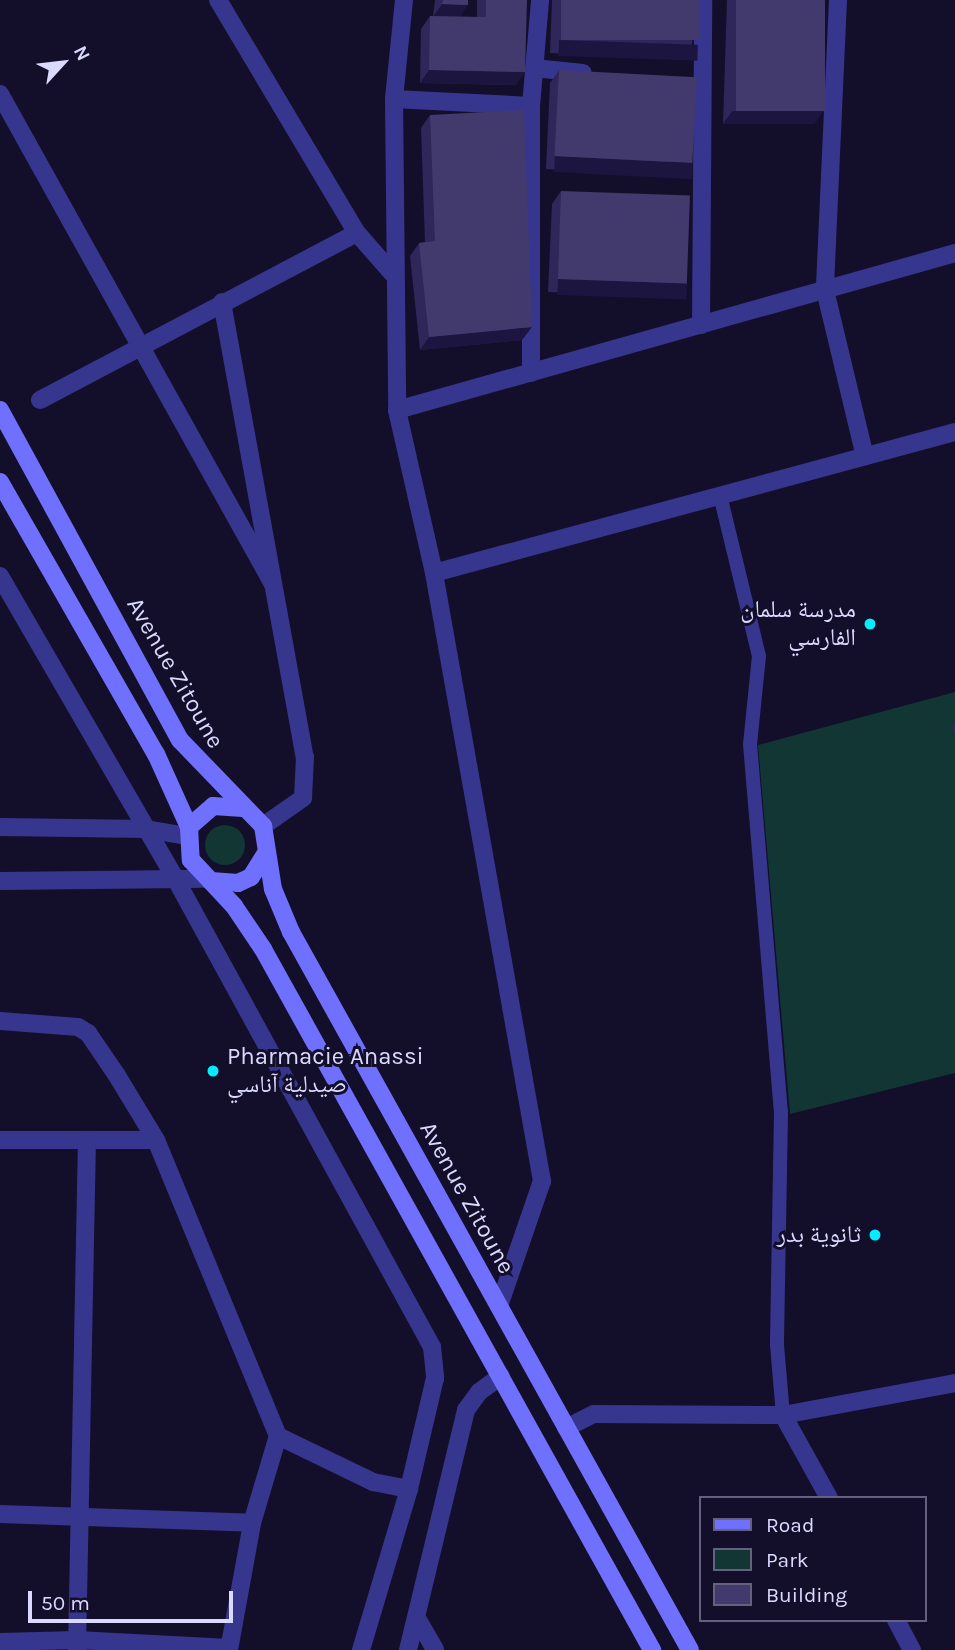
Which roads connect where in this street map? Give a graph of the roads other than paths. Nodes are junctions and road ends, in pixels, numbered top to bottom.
1 (218, 0) edge
2 (404, 0) edge
3 (540, 0) edge
4 (703, 0) edge
5 (838, 0) edge
6 (534, 68) junction
7 (598, 75) edge
8 (0, 94) edge
9 (394, 99) junction
10 (531, 106) junction
11 (357, 233) junction
12 (955, 253) edge
13 (392, 273) junction
14 (825, 290) junction
15 (222, 302) junction
16 (701, 325) junction
17 (141, 345) junction
18 (531, 373) junction
19 (40, 400) dead end
20 (0, 410) edge
21 (397, 410) junction
22 (955, 432) edge
23 (865, 456) junction
24 (0, 482) edge
25 (720, 495) junction
26 (434, 573) junction
27 (0, 576) edge
28 (273, 584) junction
29 (245, 809) junction
30 (263, 826) junction
31 (0, 827) edge
32 (146, 829) junction
33 (188, 831) junction
34 (266, 853) junction
35 (175, 878) junction
36 (0, 880) edge
37 (209, 880) junction
38 (0, 1021) edge
39 (0, 1140) edge
40 (87, 1140) junction
41 (156, 1140) junction
42 (499, 1306) junction
43 (500, 1376) junction
44 (955, 1383) edge
45 (783, 1415) junction
46 (566, 1428) junction
47 (278, 1436) junction
48 (409, 1489) junction
49 (828, 1496) edge
50 (0, 1514) edge
51 (83, 1515) junction
52 (252, 1524) junction
53 (418, 1620) junction
54 (897, 1622) edge
55 (0, 1642) edge
56 (76, 1645) edge
57 (229, 1649) edge
58 (361, 1650) edge
59 (408, 1650) edge
60 (435, 1650) edge
61 (652, 1650) edge
62 (690, 1650) edge
63 (912, 1650) edge

1 - 11 street
2 - 9 street
3 - 6 street
4 - 16 street
5 - 14 street
6 - 7 street
6 - 10 street
8 - 17 street
9 - 10 street
9 - 13 street
10 - 18 street
11 - 13 street
11 - 15 street
12 - 14 street
13 - 21 street
14 - 16 street
14 - 23 street
15 - 17 street
15 - 28 street
16 - 18 street
17 - 19 street
17 - 28 street
18 - 21 street
20 - 29 main road, Avenue Zitoune
21 - 26 street
22 - 23 street
23 - 25 street
24 - 33 main road
25 - 26 street
25 - 45 lane
26 - 42 street
27 - 32 street
28 - 30 street
29 - 30 main road, Avenue Zitoune
29 - 33 main road
30 - 34 main road, Avenue Zitoune
31 - 32 street
32 - 33 street
32 - 35 street
33 - 37 main road
34 - 37 main road
34 - 42 main road, Avenue Zitoune
35 - 36 street
35 - 37 street
35 - 48 street
37 - 43 main road
38 - 41 street
39 - 40 street
40 - 41 street
40 - 51 street
41 - 47 street
42 - 46 main road, Avenue Zitoune
43 - 53 street
43 - 61 main road
44 - 45 street
45 - 46 street
45 - 49 street
46 - 62 main road, Avenue Zitoune
47 - 48 street
47 - 52 street
48 - 58 street
50 - 51 street
51 - 52 street
51 - 56 street
52 - 57 street
53 - 59 street
53 - 60 street
54 - 63 street
55 - 56 street
56 - 57 street

